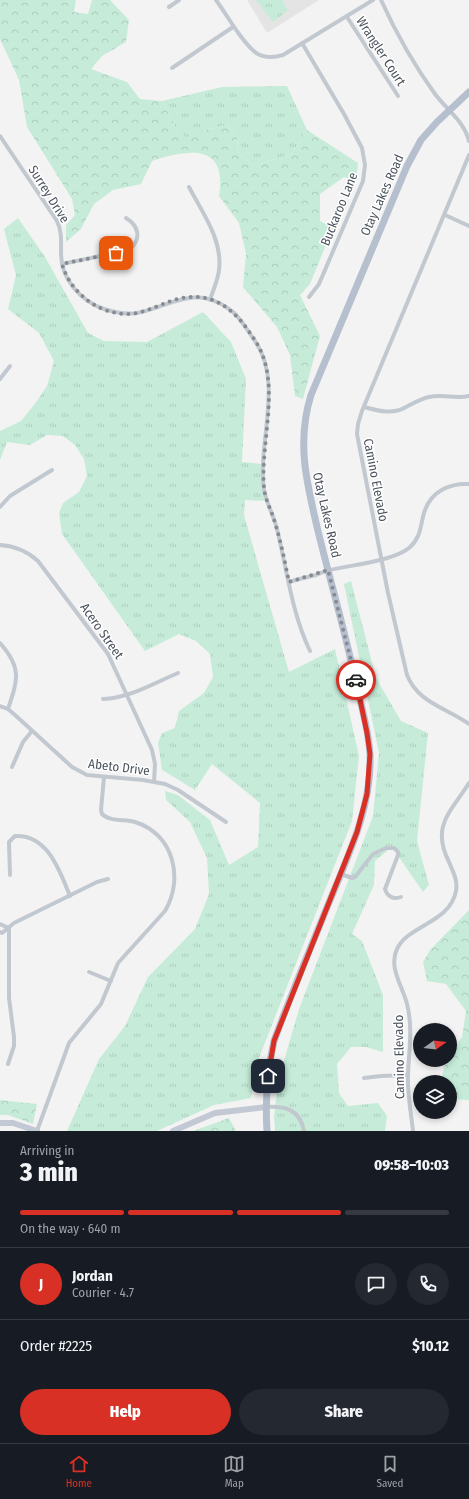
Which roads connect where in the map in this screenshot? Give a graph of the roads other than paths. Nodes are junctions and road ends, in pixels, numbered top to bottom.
1 (179, 0) edge
2 (216, 0) edge
3 (373, 0) edge
4 (381, 0) edge
5 (169, 7) dead end
6 (347, 17) junction
7 (234, 27) junction
8 (302, 43) junction
9 (172, 68) dead end
10 (469, 92) edge
11 (398, 96) dead end
12 (449, 109) junction
13 (0, 136) edge
14 (469, 141) edge
15 (469, 155) edge
16 (189, 187) dead end
17 (445, 214) junction
18 (126, 218) dead end
19 (469, 226) edge
20 (62, 264) junction
21 (309, 297) dead end
22 (210, 300) junction
23 (10, 366) dead end
24 (0, 379) edge
25 (469, 396) edge
26 (364, 407) junction
27 (52, 470) dead end
28 (469, 484) edge
29 (0, 507) edge
30 (0, 544) edge
31 (382, 559) junction
32 (328, 570) junction
33 (289, 582) junction
34 (0, 643) edge
35 (310, 652) dead end
36 (178, 672) dead end
37 (128, 695) junction
38 (103, 699) dead end
39 (0, 706) edge
40 (8, 709) junction
41 (469, 724) edge
42 (32, 731) junction
43 (12, 767) dead end
44 (104, 777) junction
45 (154, 782) junction
46 (469, 783) edge
47 (226, 822) dead end
48 (341, 874) junction
49 (10, 875) dead end
50 (108, 879) dead end
51 (70, 896) junction
52 (400, 897) dead end
53 (0, 924) edge
54 (9, 928) junction
55 (0, 932) edge
56 (88, 972) dead end
57 (111, 981) junction
58 (8, 1064) dead end
59 (408, 1075) junction
60 (364, 1078) dead end
61 (266, 1107) junction
62 (0, 1123) edge
63 (37, 1131) edge
64 (173, 1131) edge
65 (267, 1131) edge
66 (304, 1131) edge
67 (413, 1131) edge

1 - 5 street
2 - 7 street
3 - 6 street
4 - 12 street
6 - 8 street
6 - 11 street, Wrangler Court
7 - 8 street
7 - 9 street
8 - 21 street, Buckaroo Lane
10 - 12 main road, Otay Lakes Road
12 - 14 street
12 - 32 main road, Otay Lakes Road
13 - 20 street, Surrey Drive
15 - 17 street, Camino Elevado
16 - 22 street
17 - 19 street
17 - 26 street, Camino Elevado
18 - 20 street
20 - 22 street, Surrey Drive
22 - 33 street, Surrey Drive
23 - 24 street
25 - 26 street
26 - 31 street, Camino Elevado
27 - 29 street
28 - 31 street
30 - 37 street, Acero Street
31 - 32 street
31 - 41 street, Camino Elevado
32 - 33 street
32 - 48 main road, Otay Lakes Road
33 - 35 street, Surrey Drive
34 - 40 street
36 - 37 street
37 - 38 street
37 - 45 street, Acero Street
39 - 40 street, Abeto Drive
40 - 42 street, Abeto Drive
42 - 43 street
42 - 44 street, Abeto Drive
44 - 45 street, Abeto Drive
44 - 57 street
45 - 47 street, Abeto Drive
46 - 59 street, Camino Elevado
48 - 52 street
48 - 61 main road, Otay Lakes Road
49 - 51 street
50 - 51 street
51 - 54 street
53 - 54 street
54 - 55 street
54 - 58 street
56 - 57 street
57 - 63 street
59 - 60 street
59 - 67 street, Camino Elevado
61 - 64 street
61 - 65 main road, Otay Lakes Road
61 - 66 street
62 - 63 street

